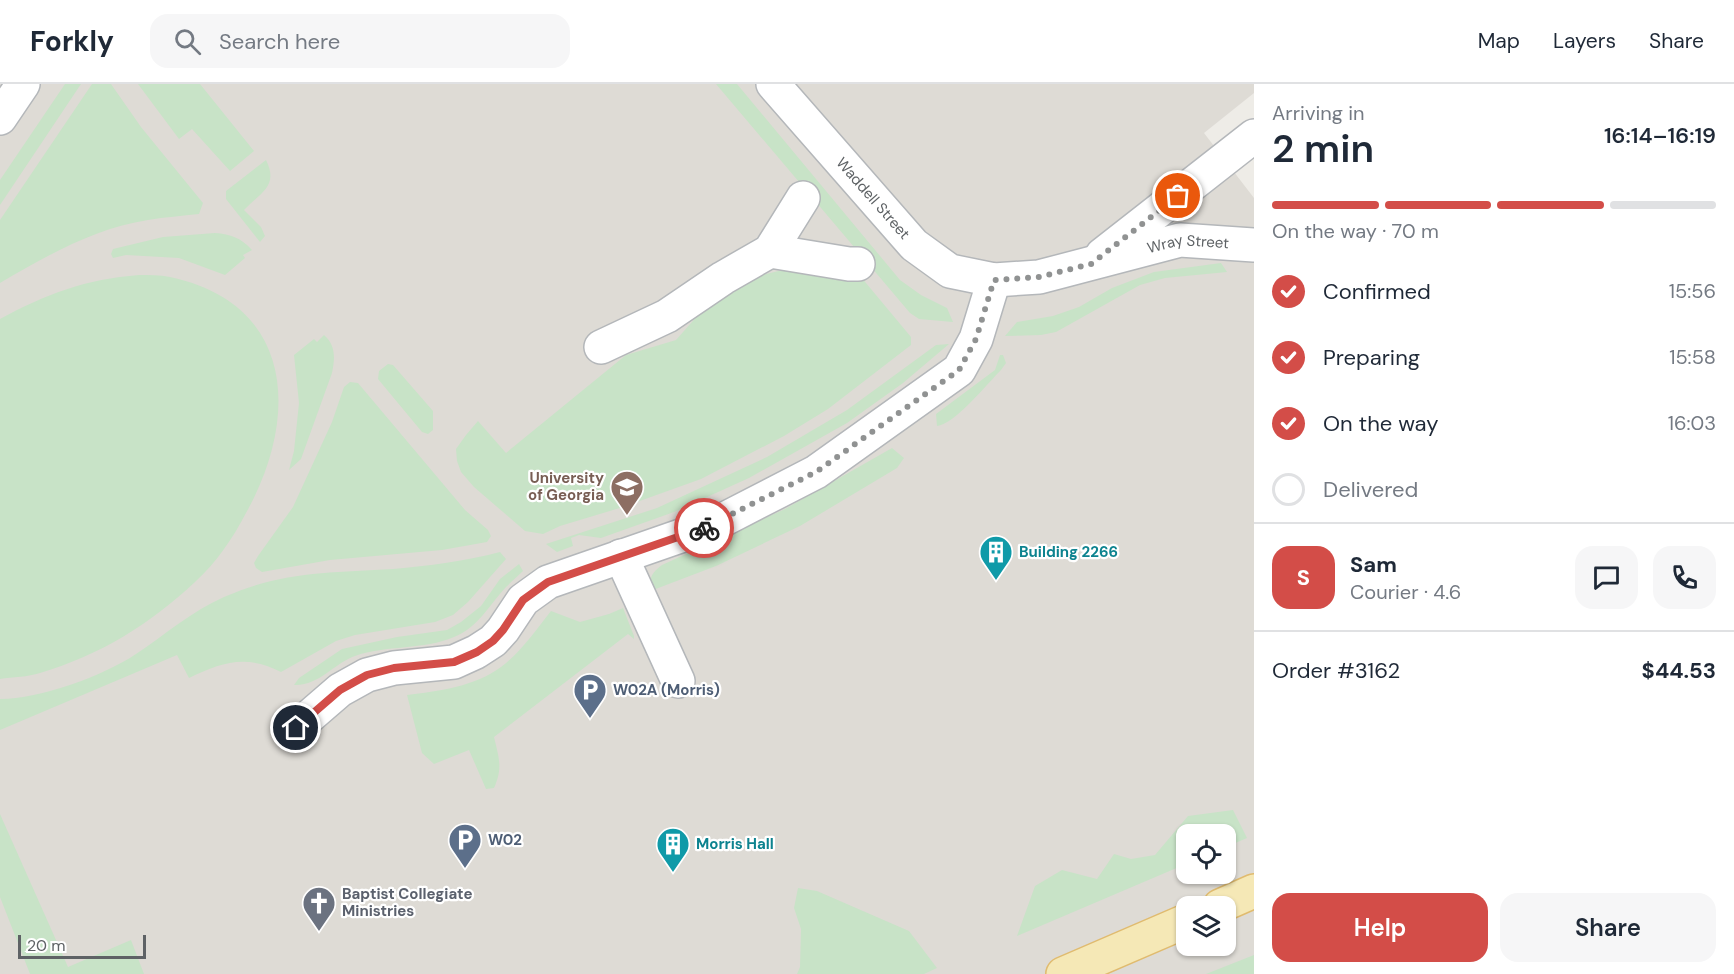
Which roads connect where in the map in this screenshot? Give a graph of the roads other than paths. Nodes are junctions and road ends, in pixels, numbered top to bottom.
1 (23, 84) edge
2 (773, 84) edge
3 (0, 118) edge
4 (1254, 137) edge
5 (803, 198) dead end
6 (1254, 245) edge
7 (770, 251) junction
8 (858, 264) dead end
9 (1091, 264) junction
10 (994, 280) junction
11 (600, 347) dead end
12 (621, 556) junction
13 (678, 681) dead end
14 (296, 728) dead end
15 (1254, 891) edge
16 (1236, 899) edge
17 (1176, 925) edge
18 (1063, 974) edge

1 - 3 street
2 - 10 street, Waddell Street
4 - 9 street
5 - 7 street
6 - 9 street, Wray Street
7 - 8 street
7 - 11 street
9 - 10 street, Waddell Street
10 - 12 street
12 - 13 street
12 - 14 street
15 - 16 main road
17 - 18 main road

